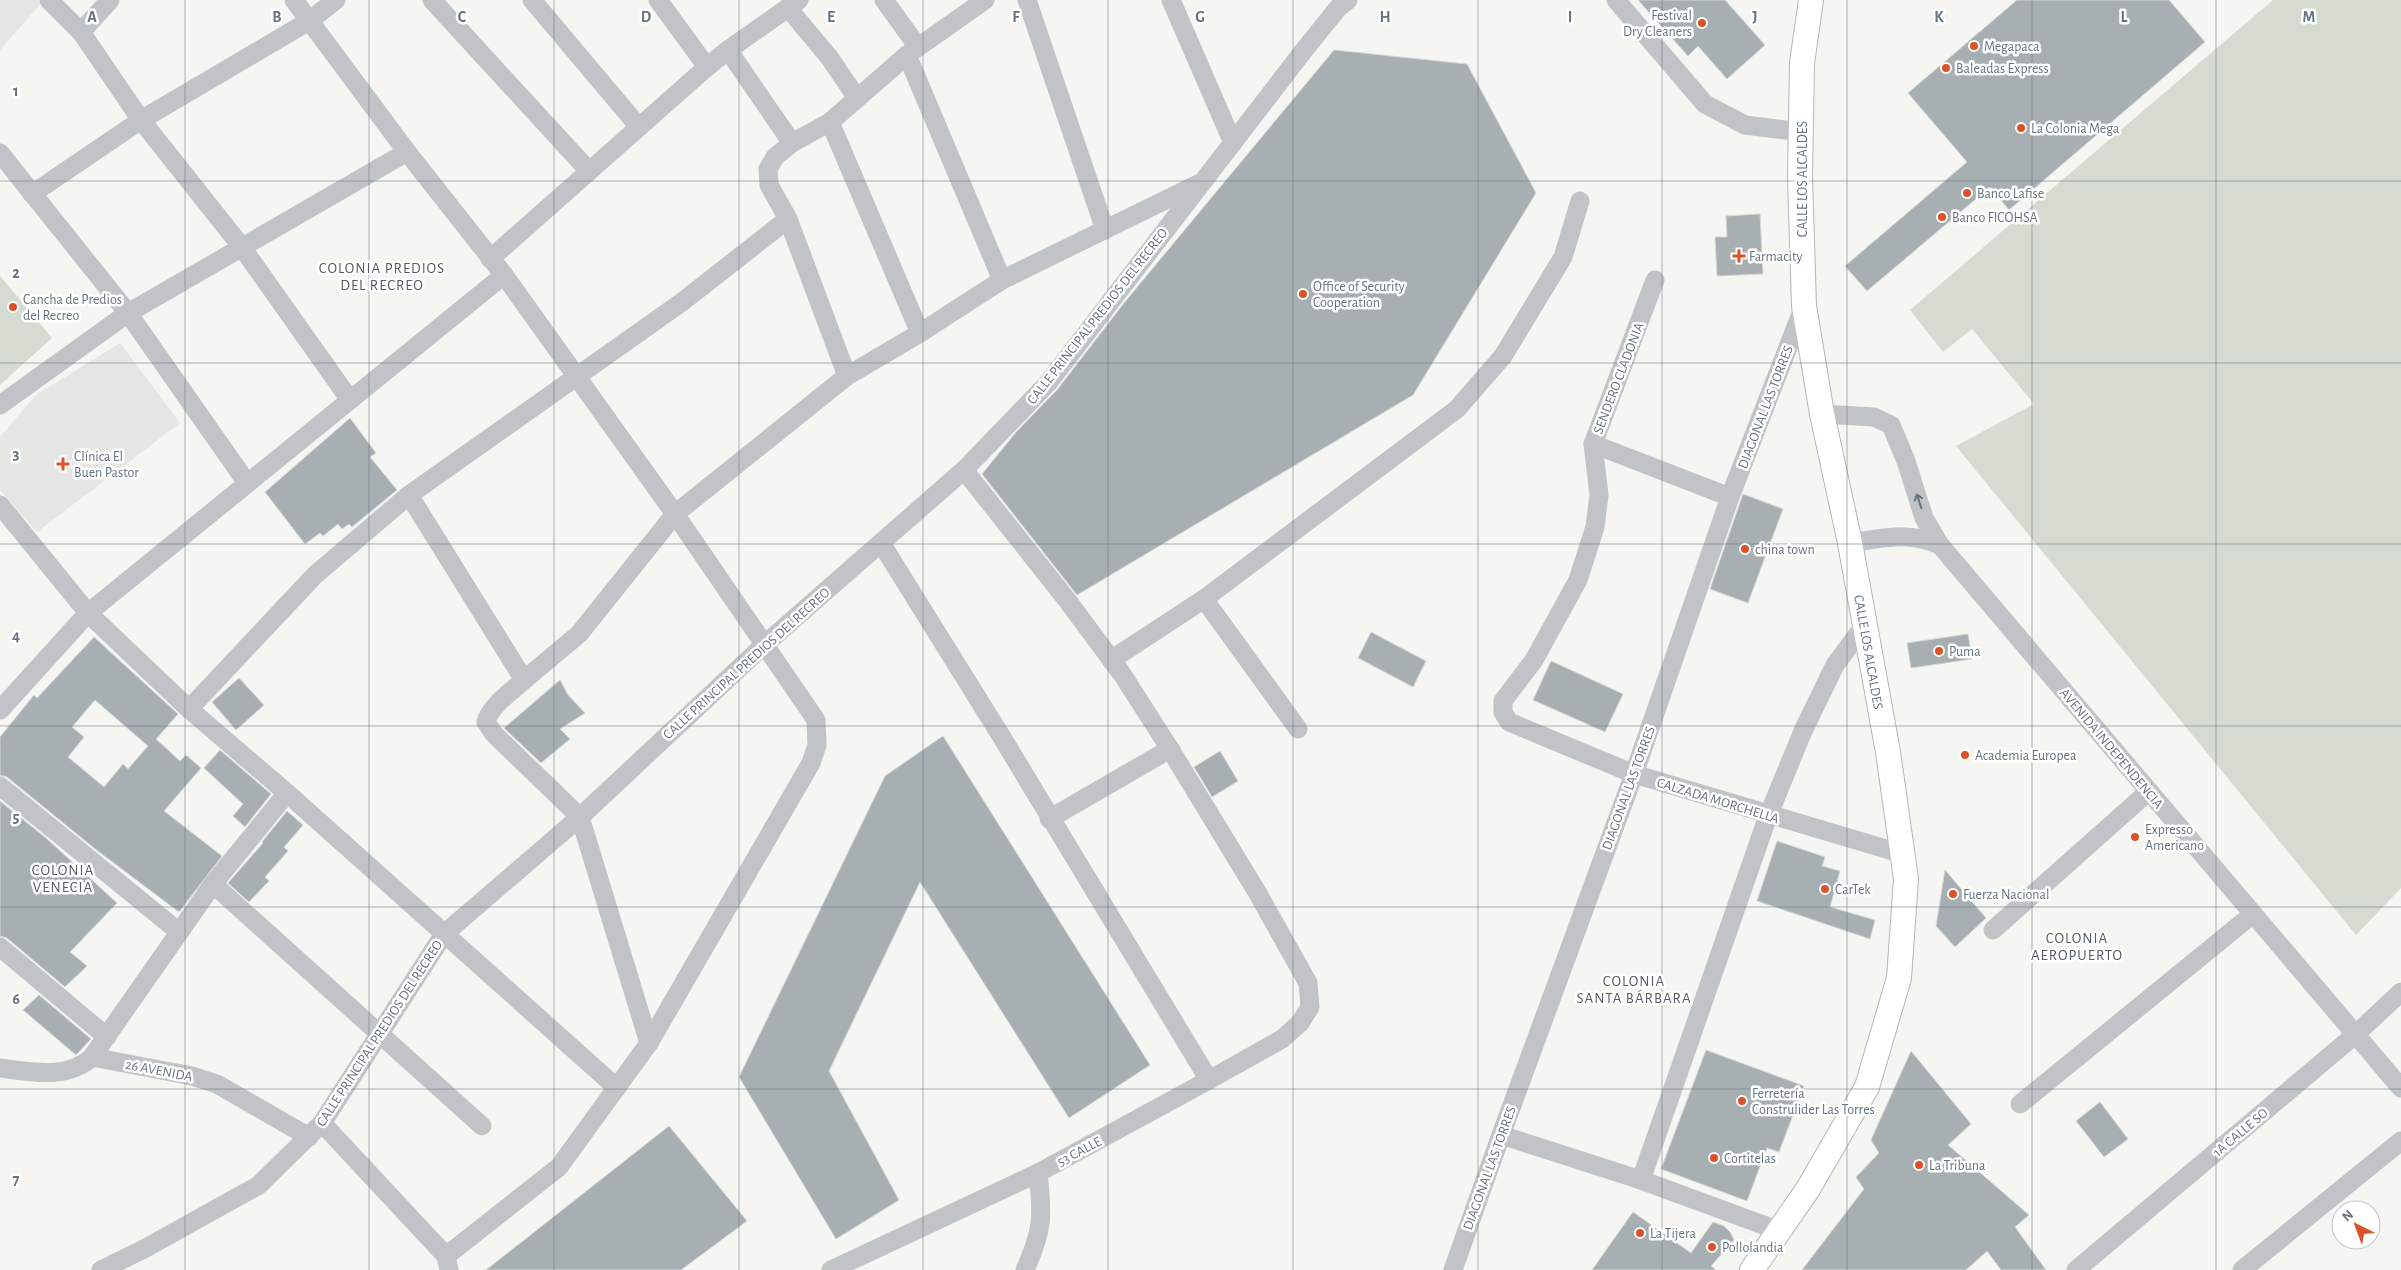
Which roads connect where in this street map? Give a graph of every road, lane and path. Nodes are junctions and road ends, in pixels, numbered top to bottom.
1 (48, 0) edge
2 (110, 0) edge
3 (294, 0) edge
4 (336, 0) edge
5 (432, 0) edge
6 (532, 0) edge
7 (658, 0) edge
8 (884, 0) edge
9 (985, 0) edge
10 (1027, 0) edge
11 (1171, 0) edge
12 (1616, 0) edge
13 (1811, 0) edge
14 (1340, 3) edge
15 (793, 4) edge
16 (309, 21) junction
17 (81, 32) junction
18 (728, 50) junction
19 (913, 51) junction
20 (707, 67) junction
21 (857, 98) junction
22 (141, 120) junction
23 (830, 122) junction
24 (639, 126) junction
25 (1801, 132) junction
26 (792, 143) junction
27 (1233, 143) junction
28 (407, 152) junction
29 (0, 153) edge
30 (589, 172) junction
31 (1204, 181) junction
32 (32, 194) junction
33 (1580, 201) dead end
34 (788, 220) junction
35 (1105, 230) junction
36 (241, 246) junction
37 (490, 259) junction
38 (504, 275) junction
39 (1002, 280) junction
40 (1655, 280) dead end
41 (1804, 306) junction
42 (128, 313) junction
43 (920, 333) junction
44 (847, 376) junction
45 (576, 379) junction
46 (350, 400) junction
47 (0, 405) edge
48 (1822, 414) junction
49 (1593, 444) junction
50 (964, 470) junction
51 (247, 483) junction
52 (409, 495) junction
53 (1730, 497) junction
54 (1, 510) edge
55 (675, 514) junction
56 (881, 543) junction
57 (1850, 543) junction
58 (1940, 544) junction
59 (1204, 599) junction
60 (88, 614) junction
61 (1864, 626) junction
62 (764, 645) junction
63 (1111, 660) junction
64 (524, 680) junction
65 (189, 709) junction
66 (0, 710) edge
67 (1508, 722) joint
68 (1298, 729) dead end
69 (1170, 749) junction
70 (1634, 774) junction
71 (0, 786) edge
72 (2148, 792) junction
73 (287, 793) junction
74 (1768, 816) junction
75 (580, 817) junction
76 (1049, 819) junction
77 (1904, 854) junction
78 (213, 884) junction
79 (2252, 914) junction
80 (1993, 930) dead end
81 (178, 931) junction
82 (444, 934) junction
83 (0, 947) edge
84 (2401, 992) edge
85 (380, 1034) junction
86 (2356, 1034) junction
87 (106, 1037) junction
88 (649, 1043) junction
89 (92, 1057) junction
90 (0, 1068) edge
91 (1209, 1080) junction
92 (617, 1088) junction
93 (2401, 1088) edge
94 (2020, 1104) dead end
95 (322, 1123) junction
96 (482, 1126) dead end
97 (1501, 1135) junction
98 (309, 1137) junction
99 (2401, 1142) edge
100 (1038, 1173) junction
101 (1641, 1180) junction
102 (1780, 1231) junction
103 (448, 1263) edge
104 (101, 1270) edge
105 (833, 1270) edge
106 (1025, 1270) edge
107 (1453, 1270) edge
108 (1752, 1270) edge
109 (2076, 1270) edge
110 (2242, 1270) edge

1 - 17 street
2 - 17 street
3 - 16 street
4 - 16 street
5 - 30 street
6 - 24 street
7 - 20 street
8 - 19 street
9 - 19 street
10 - 35 street
11 - 27 street
12 - 25 street
13 - 25 main road, CALLE LOS ALCALDES
14 - 27 street, CALLE PRINCIPAL PREDIOS DEL RECREO
15 - 18 street
15 - 21 street
16 - 22 street
16 - 28 street
17 - 22 street
18 - 20 street
18 - 26 street
19 - 21 street
19 - 39 street
20 - 24 street
21 - 23 street
22 - 32 street
22 - 36 street
23 - 26 street
23 - 43 street
24 - 30 street
25 - 41 main road, CALLE LOS ALCALDES
26 - 34 street
27 - 31 street, CALLE PRINCIPAL PREDIOS DEL RECREO
28 - 36 street
28 - 37 street
29 - 32 street
30 - 37 street
31 - 35 street
31 - 50 street, CALLE PRINCIPAL PREDIOS DEL RECREO
32 - 42 street
33 - 59 street
34 - 44 street
34 - 45 street
35 - 39 street
36 - 42 street
36 - 46 street
37 - 38 street
38 - 45 street
38 - 46 street
39 - 43 street
40 - 49 street, SENDERO CLADONIA
41 - 48 main road, CALLE LOS ALCALDES
41 - 53 street, DIAGONAL LAS TORRES
42 - 47 street
42 - 51 street
43 - 44 street
44 - 55 street
45 - 52 street
45 - 55 street
46 - 51 street
48 - 57 main road, CALLE LOS ALCALDES
58 -> 48 street, AVENIDA INDEPENDENCIA
49 - 53 street
49 - 67 street, SENDERO CLADONIA
50 - 56 street, CALLE PRINCIPAL PREDIOS DEL RECREO
50 - 63 street
51 - 60 street
52 - 64 street
52 - 65 street
53 - 70 street, DIAGONAL LAS TORRES
54 - 60 street
55 - 62 street
55 - 64 street
56 - 62 street, CALLE PRINCIPAL PREDIOS DEL RECREO
56 - 76 street
57 - 58 street
57 - 61 main road, CALLE LOS ALCALDES
58 - 72 street, AVENIDA INDEPENDENCIA
59 - 63 street
59 - 68 street
60 - 65 street
60 - 66 street
61 - 74 street
61 - 77 main road, CALLE LOS ALCALDES
62 - 75 street, CALLE PRINCIPAL PREDIOS DEL RECREO
62 - 88 street
63 - 69 street
64 - 75 street
65 - 73 street
67 - 70 street, CALZADA MORCHELLA
69 - 76 street
69 - 91 street, 53 CALLE
70 - 74 street, CALZADA MORCHELLA
70 - 97 street, DIAGONAL LAS TORRES
71 - 81 street
72 - 79 street, AVENIDA INDEPENDENCIA
72 - 80 street
73 - 78 street
73 - 82 street
74 - 77 street, CALZADA MORCHELLA
74 - 101 street
75 - 82 street, CALLE PRINCIPAL PREDIOS DEL RECREO
75 - 88 street
76 - 91 street
77 - 102 main road, CALLE LOS ALCALDES
78 - 81 street
78 - 85 street
79 - 86 street, AVENIDA INDEPENDENCIA
79 - 94 street
81 - 87 street
82 - 85 street, CALLE PRINCIPAL PREDIOS DEL RECREO
82 - 92 street
83 - 87 street
84 - 86 street, 1A CALLE SO
85 - 95 street, CALLE PRINCIPAL PREDIOS DEL RECREO
85 - 96 street
86 - 93 street, AVENIDA INDEPENDENCIA
86 - 109 street, 1A CALLE SO
87 - 89 street
88 - 92 street
89 - 90 street
89 - 98 street, 26 AVENIDA
91 - 100 street, 53 CALLE
92 - 103 street
95 - 98 street, CALLE PRINCIPAL PREDIOS DEL RECREO
95 - 103 street
97 - 101 street
97 - 107 street, DIAGONAL LAS TORRES
98 - 104 street, CALLE PRINCIPAL PREDIOS DEL RECREO
99 - 110 street
100 - 105 street, 53 CALLE
100 - 106 street
101 - 102 street
102 - 108 main road, CALLE LOS ALCALDES

